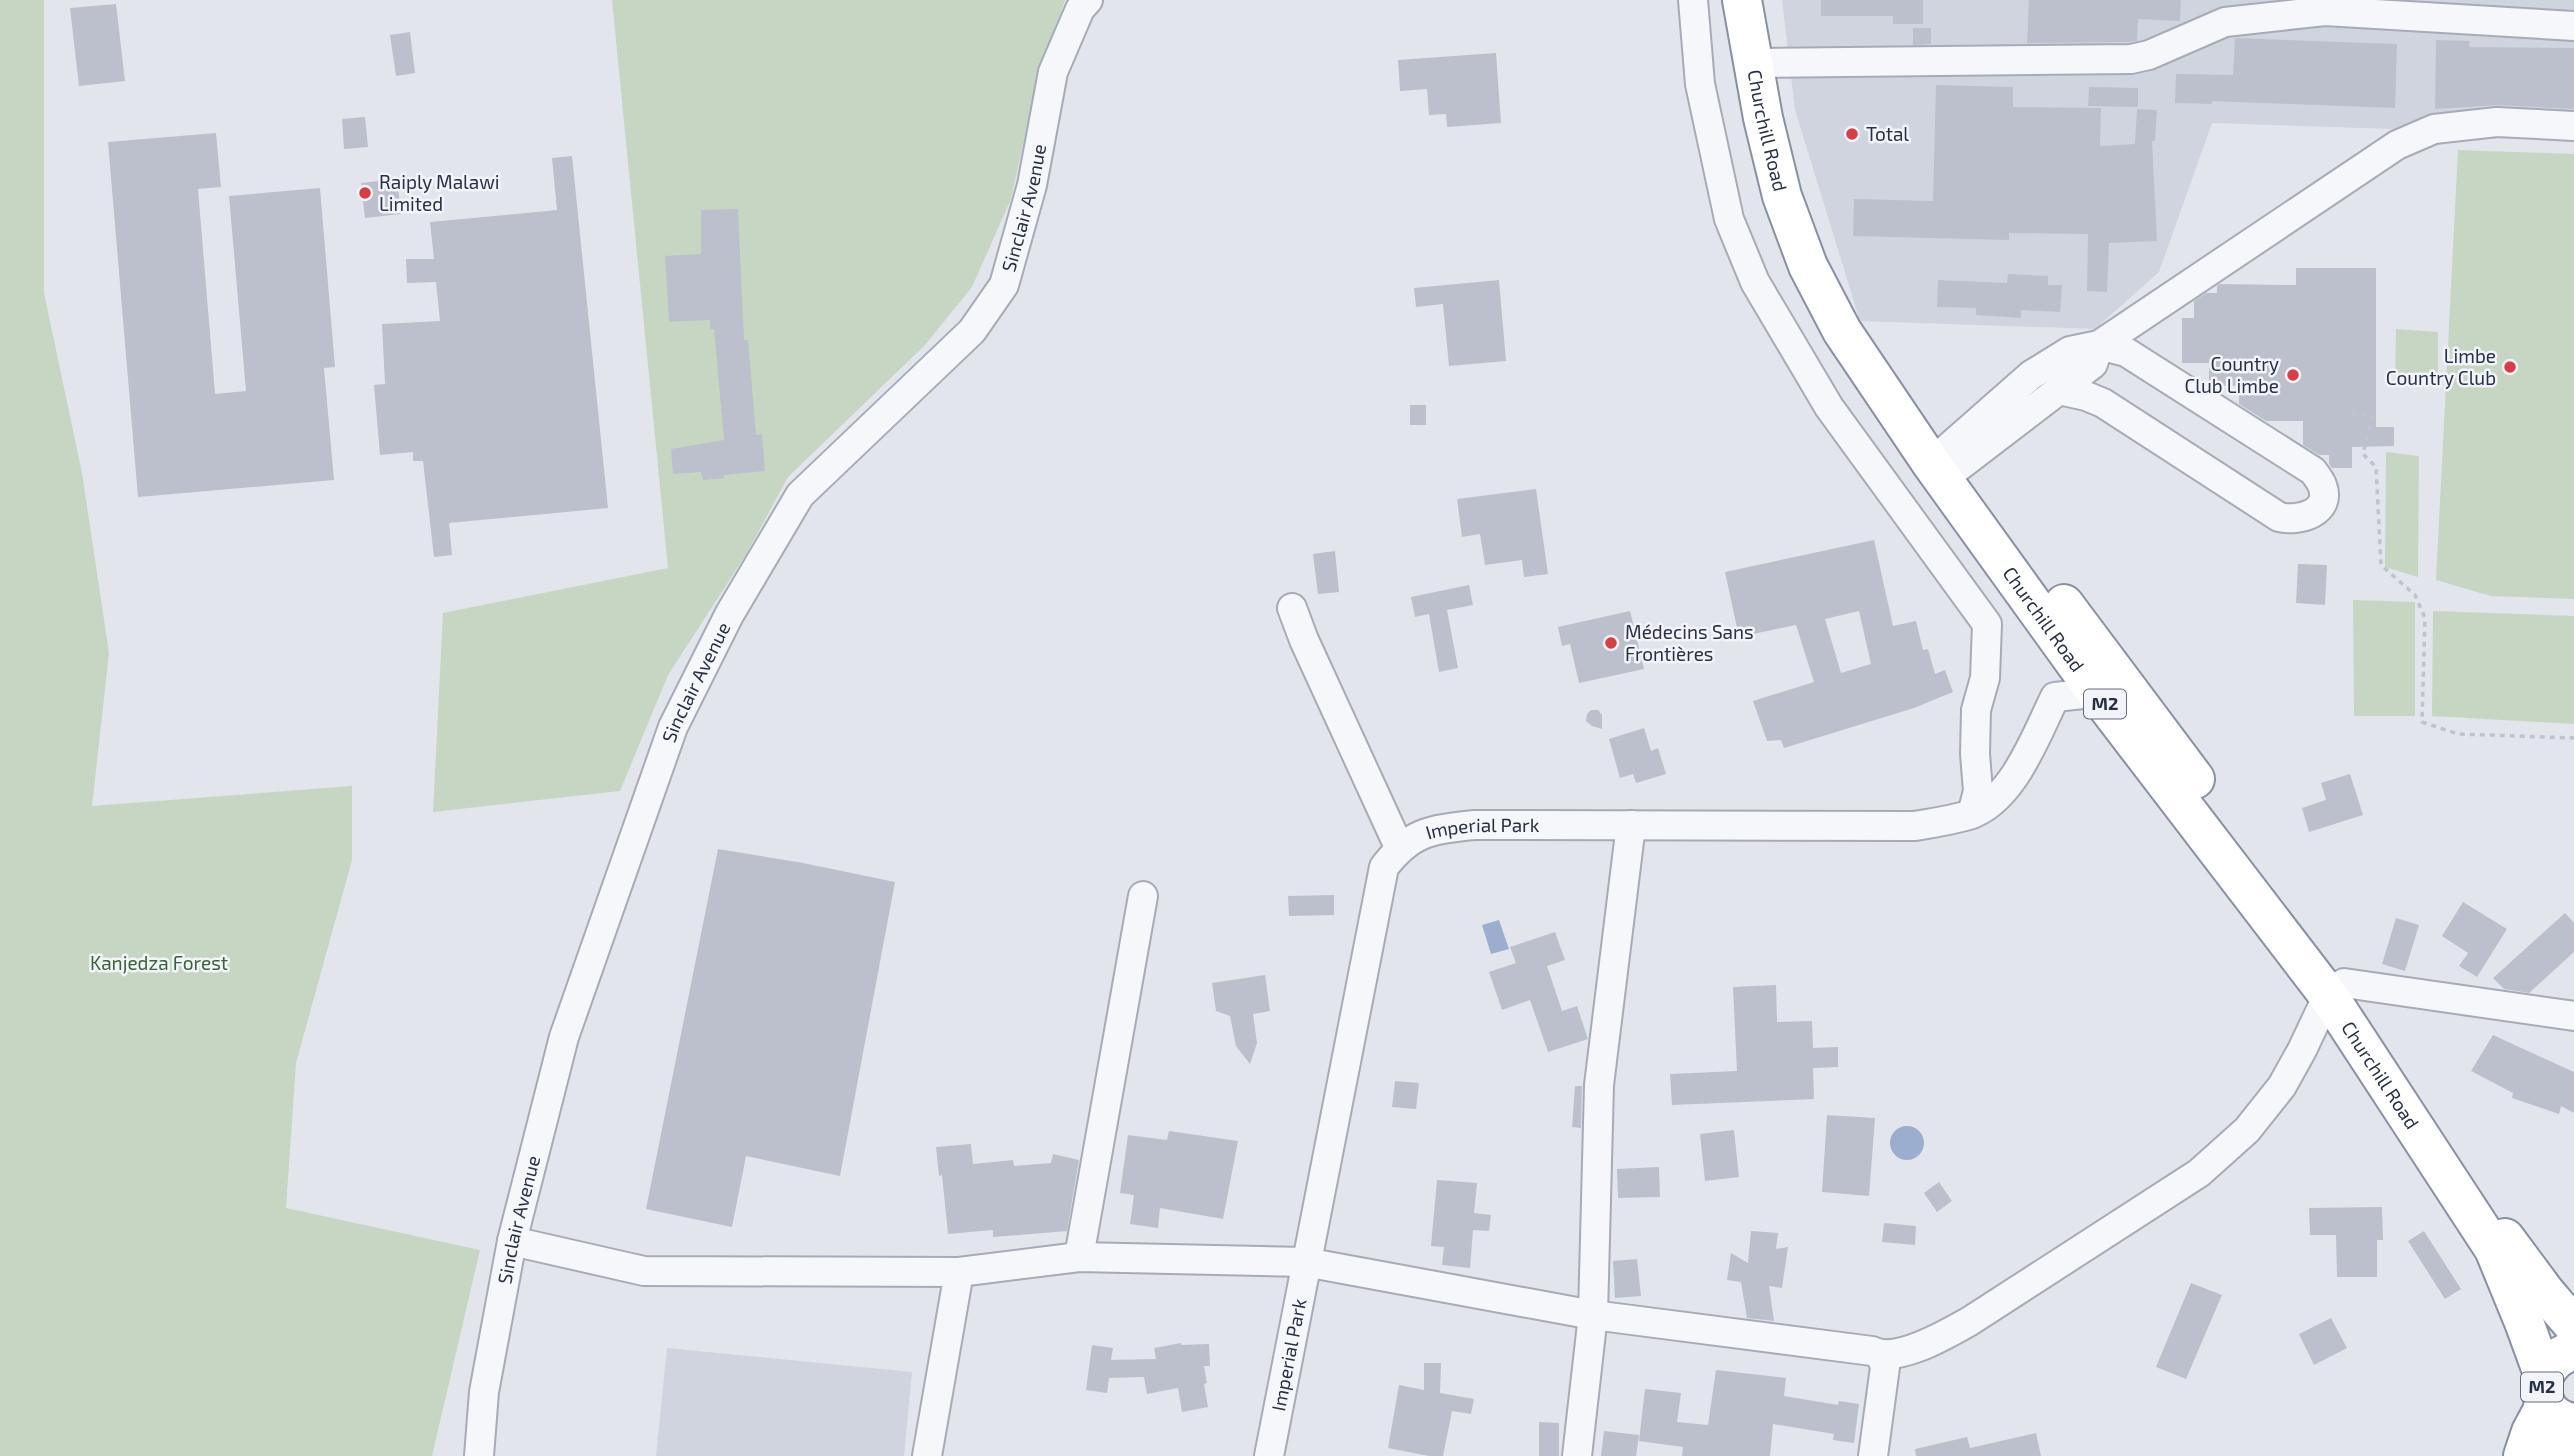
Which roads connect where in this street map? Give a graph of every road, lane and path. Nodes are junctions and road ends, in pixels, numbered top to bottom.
1 (1087, 0) edge
2 (1693, 0) edge
3 (1742, 0) edge
4 (1761, 0) edge
5 (2326, 6) edge
6 (2574, 26) edge
7 (1760, 62) junction
8 (2574, 126) edge
9 (2099, 345) junction
10 (2031, 375) junction
11 (2053, 394) junction
12 (2353, 413) dead end
13 (1945, 465) junction
14 (1292, 608) dead end
15 (2113, 691) junction
16 (2574, 738) edge
17 (1972, 814) junction
18 (1631, 825) junction
19 (1399, 847) junction
20 (1143, 896) dead end
21 (2336, 989) junction
22 (2574, 1016) edge
23 (512, 1241) junction
24 (1079, 1258) junction
25 (1305, 1262) junction
26 (958, 1272) junction
27 (1593, 1315) junction
28 (2574, 1326) edge
29 (2574, 1350) edge
30 (1881, 1356) junction
31 (2554, 1400) edge
32 (2574, 1436) edge
33 (479, 1456) edge
34 (927, 1456) edge
35 (1269, 1456) edge
36 (1577, 1456) edge
37 (1873, 1456) edge
38 (2524, 1456) edge
39 (2552, 1456) edge

1 - 23 street, Sinclair Avenue
2 - 17 street
3 - 7 highway, Churchill Road / M2
4 - 7 highway, Churchill Road / M2
5 - 6 street
5 - 7 street
7 - 13 highway, Churchill Road / M2
8 - 9 street
9 - 10 street
9 - 11 street
9 - 11 street
10 - 11 street
10 - 13 street
11 - 13 street
12 - 16 path
13 - 15 highway, Churchill Road / M2
14 - 19 street
15 - 17 street, Imperial Park
15 - 21 highway, Churchill Road / M2
17 - 18 street, Imperial Park
18 - 19 street, Imperial Park
18 - 27 street
19 - 25 street, Imperial Park
20 - 24 street
21 - 22 street
21 - 28 highway, Churchill Road / M2
21 - 30 street
21 - 31 highway, Churchill Road / M2
23 - 26 street
23 - 33 street, Sinclair Avenue
24 - 25 street
24 - 26 street
25 - 27 street
25 - 35 street, Imperial Park
26 - 34 street
27 - 30 street
27 - 36 street
29 - 31 highway, M2
30 - 37 street
31 - 38 highway, M2
32 - 39 highway

